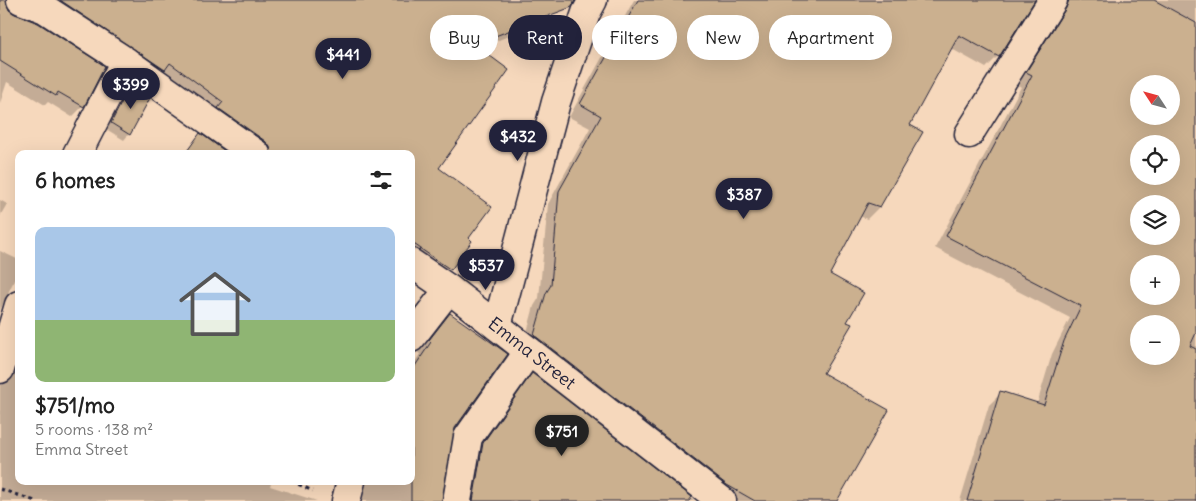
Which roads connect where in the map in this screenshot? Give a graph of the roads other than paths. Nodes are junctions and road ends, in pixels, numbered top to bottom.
1 (21, 0) edge
2 (1053, 0) edge
3 (585, 4) edge
4 (125, 61) junction
5 (969, 134) dead end
6 (79, 150) edge
7 (250, 150) edge
8 (415, 266) edge
9 (448, 289) junction
10 (15, 318) edge
11 (497, 326) junction
12 (415, 333) edge
13 (529, 351) junction
14 (0, 369) edge
15 (350, 485) edge
16 (346, 501) edge
17 (457, 501) edge
18 (721, 501) edge

1 - 4 street
2 - 5 street
3 - 11 street
4 - 6 street
4 - 7 street
8 - 9 street, Emma Street
9 - 11 street, Emma Street
9 - 12 street
10 - 14 street
11 - 13 street, Emma Street
13 - 17 street
13 - 18 street, Emma Street
15 - 16 street

